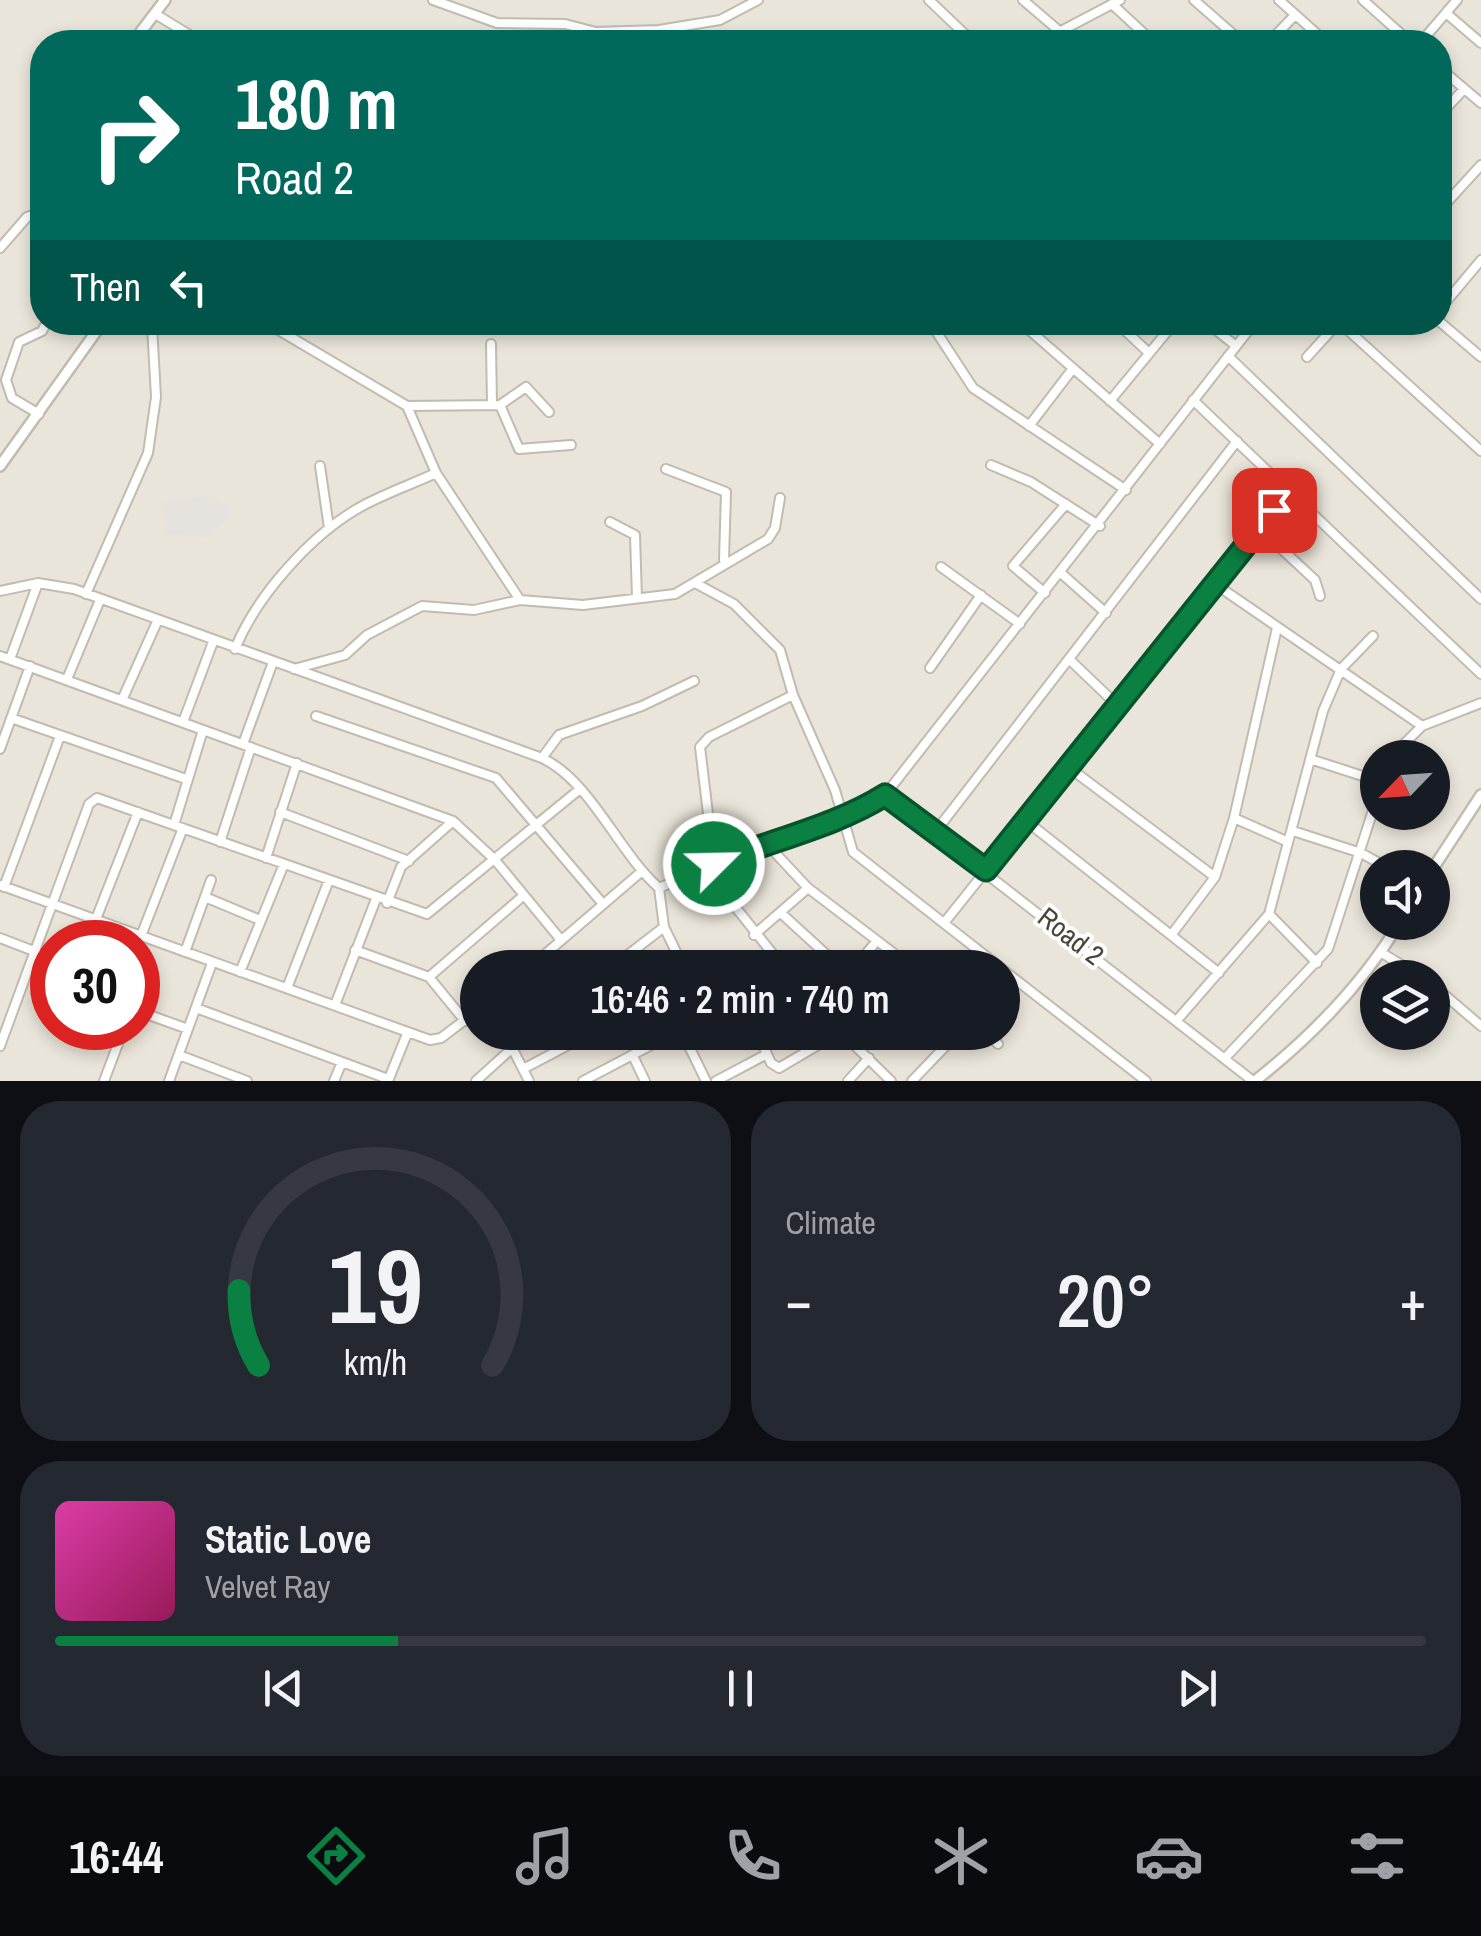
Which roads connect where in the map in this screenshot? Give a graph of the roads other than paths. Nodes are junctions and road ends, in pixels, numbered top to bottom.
1 (165, 0) edge
2 (432, 0) edge
3 (758, 0) edge
4 (929, 0) edge
5 (1024, 0) edge
6 (1194, 0) edge
7 (1279, 0) edge
8 (1363, 0) edge
9 (1458, 0) edge
10 (1116, 2) edge
11 (1446, 13) junction
12 (157, 15) junction
13 (1295, 15) junction
14 (143, 30) edge
15 (182, 30) edge
16 (588, 30) edge
17 (659, 30) edge
18 (960, 30) edge
19 (1058, 30) joint
20 (1142, 30) edge
21 (1228, 30) edge
22 (1281, 30) edge
23 (1312, 30) edge
24 (1397, 30) edge
25 (1431, 30) edge
26 (1481, 43) edge
27 (1452, 78) edge
28 (1464, 89) junction
29 (1452, 102) edge
30 (1481, 103) edge
31 (1481, 165) edge
32 (1470, 176) junction
33 (1481, 186) edge
34 (1452, 196) edge
35 (30, 216) edge
36 (0, 248) edge
37 (1481, 260) edge
38 (1452, 295) edge
39 (1452, 332) edge
40 (34, 335) edge
41 (94, 335) edge
42 (153, 335) edge
43 (286, 335) edge
44 (938, 335) edge
45 (1036, 335) edge
46 (1130, 335) edge
47 (1164, 335) edge
48 (1222, 335) edge
49 (1245, 335) edge
50 (1327, 335) edge
51 (1354, 335) edge
52 (492, 344) dead end
53 (1236, 346) junction
54 (1149, 353) junction
55 (1228, 356) junction
56 (1481, 356) edge
57 (1307, 357) dead end
58 (1071, 370) junction
59 (1192, 400) junction
60 (1110, 401) junction
61 (496, 404) junction
62 (406, 406) junction
63 (549, 412) dead end
64 (39, 414) junction
65 (1029, 426) junction
66 (1237, 442) junction
67 (1160, 444) junction
68 (571, 445) dead end
69 (1479, 446) edge
70 (990, 465) dead end
71 (0, 466) edge
72 (320, 466) dead end
73 (666, 468) dead end
74 (436, 473) junction
75 (1126, 490) junction
76 (1288, 492) junction
77 (780, 498) dead end
78 (1066, 504) junction
79 (610, 522) dead end
80 (1100, 526) junction
81 (329, 528) junction
82 (1259, 528) junction
83 (724, 560) junction
84 (940, 566) dead end
85 (1062, 574) junction
86 (38, 583) junction
87 (696, 584) junction
88 (1215, 584) junction
89 (0, 591) edge
90 (86, 594) junction
91 (1046, 594) junction
92 (981, 595) junction
93 (1320, 596) dead end
94 (637, 598) junction
95 (1481, 599) edge
96 (100, 600) junction
97 (520, 600) junction
98 (1106, 612) junction
99 (157, 622) junction
100 (1020, 624) junction
101 (1276, 628) junction
102 (1372, 636) dead end
103 (213, 642) junction
104 (234, 649) junction
105 (5, 658) edge
106 (1070, 660) junction
107 (273, 662) junction
108 (30, 666) junction
109 (930, 668) dead end
110 (1341, 669) junction
111 (294, 670) junction
112 (1481, 674) edge
113 (67, 680) junction
114 (694, 681) dead end
115 (794, 695) junction
116 (122, 700) junction
117 (1481, 703) edge
118 (1116, 704) junction
119 (316, 716) dead end
120 (0, 718) edge
121 (11, 719) junction
122 (183, 722) junction
123 (1422, 726) junction
124 (203, 730) junction
125 (60, 736) junction
126 (1408, 740) edge
127 (247, 745) junction
128 (0, 749) edge
129 (542, 758) junction
130 (1310, 759) junction
131 (297, 764) junction
132 (1067, 766) junction
133 (1360, 774) edge
134 (186, 780) junction
135 (580, 788) junction
136 (885, 795) junction
137 (1481, 795) edge
138 (1476, 809) edge
139 (138, 812) junction
140 (280, 812) junction
141 (842, 818) junction
142 (1234, 818) junction
143 (1025, 820) junction
144 (452, 821) junction
145 (538, 824) junction
146 (178, 826) junction
147 (1293, 831) junction
148 (936, 832) junction
149 (1286, 841) junction
150 (220, 842) junction
151 (764, 842) junction
152 (1446, 850) edge
153 (1360, 853) edge
154 (1360, 856) edge
155 (266, 858) junction
156 (495, 860) junction
157 (409, 861) junction
158 (284, 864) junction
159 (710, 866) junction
160 (986, 870) junction
161 (641, 872) junction
162 (1215, 877) junction
163 (211, 880) dead end
164 (329, 880) junction
165 (2, 886) edge
166 (659, 888) junction
167 (808, 888) junction
168 (524, 896) junction
169 (204, 897) junction
170 (376, 898) junction
171 (52, 902) junction
172 (387, 903) junction
173 (603, 904) junction
174 (782, 914) junction
175 (1269, 914) junction
176 (96, 919) joint
177 (45, 920) edge
178 (146, 920) edge
179 (260, 920) junction
180 (944, 923) junction
181 (664, 927) junction
182 (1172, 934) junction
183 (754, 935) junction
184 (0, 938) edge
185 (561, 940) junction
186 (1390, 940) edge
187 (876, 942) junction
188 (160, 943) edge
189 (30, 949) edge
190 (356, 950) junction
191 (550, 950) edge
192 (634, 950) edge
193 (675, 950) edge
194 (768, 950) edge
195 (822, 950) edge
196 (869, 950) edge
197 (887, 950) edge
198 (979, 950) edge
199 (184, 952) junction
200 (1382, 953) junction
201 (1393, 960) edge
202 (30, 962) edge
203 (212, 963) junction
204 (1317, 963) junction
205 (240, 972) junction
206 (1219, 973) junction
207 (430, 976) junction
208 (1020, 982) edge
209 (287, 988) junction
210 (1450, 999) edge
211 (334, 1006) junction
212 (196, 1008) junction
213 (460, 1014) edge
214 (160, 1019) edge
215 (1178, 1019) junction
216 (460, 1023) edge
217 (1481, 1026) edge
218 (188, 1029) junction
219 (407, 1034) junction
220 (0, 1046) edge
221 (116, 1050) edge
222 (510, 1050) edge
223 (513, 1050) edge
224 (559, 1050) edge
225 (641, 1050) edge
226 (689, 1050) edge
227 (765, 1050) edge
228 (812, 1050) edge
229 (860, 1050) edge
230 (942, 1050) edge
231 (767, 1054) junction
232 (179, 1055) junction
233 (633, 1056) junction
234 (1226, 1057) junction
235 (868, 1058) junction
236 (342, 1062) junction
237 (523, 1069) junction
238 (388, 1080) edge
239 (104, 1081) edge
240 (169, 1081) edge
241 (247, 1081) edge
242 (334, 1081) edge
243 (476, 1081) edge
244 (529, 1081) edge
245 (583, 1081) edge
246 (645, 1081) edge
247 (706, 1081) edge
248 (716, 1081) edge
249 (848, 1081) edge
250 (891, 1081) edge
251 (912, 1081) edge
252 (1146, 1081) edge
253 (1254, 1081) edge

1 - 12 street
2 - 16 street
3 - 17 street
4 - 18 street
5 - 19 street
6 - 21 street
7 - 13 street
8 - 24 street
9 - 11 street
10 - 19 street
10 - 20 street
11 - 25 street
11 - 26 street
12 - 14 street
12 - 15 street
13 - 22 street
13 - 23 street
27 - 28 street
28 - 29 street
28 - 30 street
31 - 32 street
32 - 33 street
32 - 34 street
35 - 36 street
37 - 38 street
39 - 56 street
40 - 64 street
41 - 64 street
42 - 90 street
43 - 62 street
44 - 65 street
45 - 58 street
46 - 54 street
47 - 54 street
48 - 53 street
49 - 53 street
50 - 57 street
51 - 69 street
52 - 61 street
53 - 55 street
54 - 60 street
55 - 59 street
55 - 95 street
58 - 60 street
58 - 65 street
59 - 66 street
59 - 67 street
60 - 67 street
61 - 62 street
61 - 63 street
61 - 68 street
62 - 74 street
64 - 71 street
65 - 75 street
66 - 76 street
66 - 98 street
67 - 75 street
70 - 78 street
72 - 81 street
73 - 83 street
74 - 81 street
74 - 97 street
75 - 80 street
76 - 82 street
76 - 112 street
77 - 83 street
78 - 80 street
78 - 91 street
79 - 94 street
80 - 85 street
81 - 104 street
82 - 88 street
82 - 93 street
83 - 87 street
84 - 92 street
85 - 91 street
85 - 98 street
86 - 89 street
86 - 90 street
86 - 105 street
87 - 94 street
87 - 115 street
88 - 101 street
88 - 118 street
90 - 96 street
91 - 100 street
92 - 100 street
92 - 109 street
94 - 97 street
96 - 99 street
96 - 113 street
97 - 111 street
98 - 106 street
99 - 103 street
99 - 116 street
100 - 136 street
101 - 110 street
101 - 142 street
102 - 110 street
103 - 104 street
103 - 122 street
104 - 107 street
105 - 108 street
106 - 118 street
106 - 148 street
107 - 111 street
107 - 127 street
108 - 113 street
108 - 121 street
110 - 123 street
110 - 130 street
111 - 129 street
113 - 116 street
114 - 129 street
115 - 141 street
115 - 159 street
116 - 122 street
117 - 123 street
118 - 132 street
119 - 145 street
120 - 121 street
121 - 125 street
121 - 128 street
122 - 124 street
123 - 126 street
124 - 127 street
124 - 134 street
125 - 134 street
125 - 165 street
127 - 131 street
127 - 150 street
129 - 135 street
130 - 133 street
130 - 147 street
131 - 140 street
131 - 144 street
132 - 143 street
132 - 162 street
134 - 146 street
135 - 145 street
135 - 161 street
136 - 141 street
136 - 148 street, Road 2
137 - 138 street
138 - 152 street
139 - 146 street
139 - 171 street
139 - 176 street
140 - 155 street
140 - 157 street
141 - 151 street
141 - 180 street
142 - 149 street
142 - 162 street
143 - 160 street
143 - 182 street
144 - 156 street
144 - 157 street
145 - 156 street
145 - 173 street
146 - 150 street
146 - 178 street
147 - 149 street
147 - 153 street
148 - 160 street, Road 2
149 - 175 street
150 - 155 street
151 - 159 street
151 - 167 street
154 - 204 street
155 - 158 street
156 - 168 street
156 - 172 street
157 - 172 street
158 - 164 street
158 - 179 street
159 - 166 street
159 - 183 street
160 - 180 street
160 - 215 street, Road 2
161 - 166 street
161 - 173 street
162 - 182 street
163 - 169 street
164 - 170 street
164 - 209 street
165 - 171 street
166 - 181 street
167 - 174 street
167 - 187 street
168 - 185 street
168 - 207 street
169 - 179 street
169 - 199 street
170 - 172 street
170 - 190 street
171 - 176 street
171 - 177 street
173 - 185 street
174 - 183 street
174 - 195 street
175 - 204 street
175 - 206 street
179 - 205 street
180 - 198 street
181 - 192 street
181 - 193 street
182 - 206 street
183 - 194 street
184 - 189 street
185 - 191 street
186 - 200 street
187 - 196 street
187 - 197 street
188 - 199 street
190 - 207 street
190 - 211 street
199 - 203 street
200 - 201 street
200 - 253 street
202 - 220 street
203 - 205 street
203 - 212 street
204 - 234 street
205 - 209 street
206 - 215 street
207 - 213 street
208 - 252 street
209 - 211 street
210 - 217 street
211 - 219 street
212 - 218 street
212 - 236 street
214 - 218 street
215 - 234 street, Road 2
216 - 219 street
218 - 232 street
219 - 238 street
221 - 239 street
222 - 243 street
223 - 237 street
224 - 237 street
225 - 233 street
226 - 247 street
227 - 231 street
228 - 231 street
229 - 235 street
230 - 251 street
231 - 248 street
232 - 240 street
232 - 241 street
233 - 245 street
233 - 246 street
234 - 253 street, Road 2
235 - 249 street
235 - 250 street
236 - 238 street
236 - 242 street
237 - 244 street

